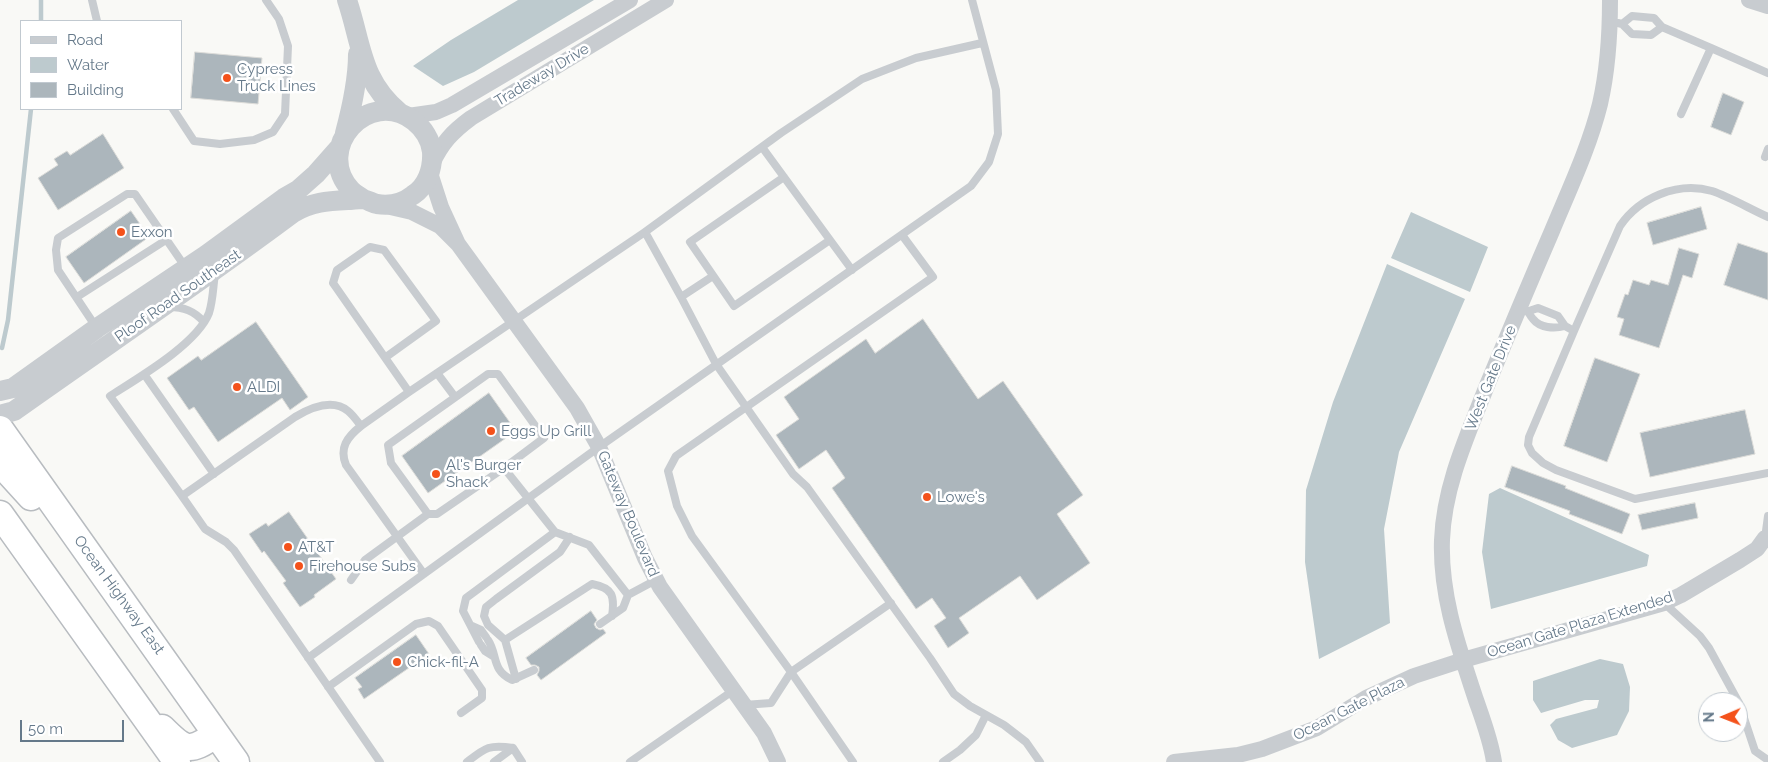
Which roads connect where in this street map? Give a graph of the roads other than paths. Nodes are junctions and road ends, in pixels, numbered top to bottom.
1 (92, 0) edge
2 (266, 0) edge
3 (347, 0) edge
4 (630, 0) edge
5 (666, 0) edge
6 (972, 0) edge
7 (1610, 0) edge
8 (1749, 0) edge
9 (1768, 6) edge
10 (97, 20) edge
11 (1616, 23) junction
12 (1662, 27) junction
13 (357, 39) junction
14 (982, 44) junction
15 (1711, 48) junction
16 (1768, 74) edge
17 (174, 110) edge
18 (404, 114) junction
19 (1682, 114) dead end
20 (342, 141) junction
21 (762, 147) junction
22 (431, 169) junction
23 (784, 177) junction
24 (370, 202) junction
25 (1768, 218) edge
26 (645, 232) junction
27 (902, 234) junction
28 (166, 240) junction
29 (830, 240) junction
30 (458, 244) junction
31 (186, 268) junction
32 (216, 270) junction
33 (852, 270) junction
34 (713, 276) junction
35 (77, 297) junction
36 (681, 297) junction
37 (159, 308) junction
38 (1524, 309) junction
39 (513, 321) junction
40 (204, 322) junction
41 (1565, 326) junction
42 (97, 328) junction
43 (1574, 331) junction
44 (386, 357) junction
45 (716, 364) junction
46 (437, 373) junction
47 (144, 374) junction
48 (0, 391) edge
49 (409, 392) junction
50 (455, 397) junction
51 (746, 406) junction
52 (0, 415) edge
53 (361, 426) junction
54 (0, 429) edge
55 (599, 447) junction
56 (0, 463) edge
57 (504, 468) junction
58 (1768, 473) edge
59 (214, 474) junction
60 (182, 496) junction
61 (528, 499) junction
62 (0, 514) edge
63 (428, 514) junction
64 (1768, 516) edge
65 (555, 532) junction
66 (397, 537) junction
67 (570, 537) junction
68 (1766, 539) edge
69 (424, 574) junction
70 (352, 580) dead end
71 (656, 580) junction
72 (113, 588) junction
73 (628, 595) junction
74 (891, 603) junction
75 (1664, 603) junction
76 (612, 616) junction
77 (600, 624) dead end
78 (505, 640) junction
79 (308, 658) junction
80 (1463, 660) junction
81 (534, 670) dead end
82 (791, 672) junction
83 (516, 679) junction
84 (328, 687) junction
85 (734, 690) junction
86 (131, 697) junction
87 (744, 705) junction
88 (461, 714) dead end
89 (986, 715) junction
90 (216, 734) junction
91 (513, 748) junction
92 (1768, 760) edge
93 (177, 762) edge
94 (236, 762) edge
95 (380, 762) edge
96 (466, 762) edge
97 (494, 762) edge
98 (522, 762) edge
99 (630, 762) edge
100 (778, 762) edge
101 (853, 762) edge
102 (943, 762) edge
103 (1040, 762) edge
104 (1174, 762) edge
105 (1494, 762) edge

1 - 10 lane
2 - 17 lane
3 - 13 street, Ploof Road Southeast
4 - 18 street, Tradeway Drive
5 - 22 street, Tradeway Drive
6 - 14 lane
7 - 11 street, West Gate Drive
8 - 9 street
11 - 12 lane
11 - 12 lane
11 - 38 street, West Gate Drive
12 - 15 lane
13 - 18 street, Ploof Road Southeast
13 - 20 street, Ploof Road Southeast
14 - 21 lane
14 - 27 lane
15 - 16 lane
15 - 19 lane
18 - 20 street
18 - 22 street
20 - 24 street
20 - 31 street, Ploof Road Southeast
21 - 23 lane
21 - 26 lane
22 - 24 street
22 - 30 street
23 - 29 lane
23 - 34 lane
24 - 30 street
24 - 32 street, Ploof Road Southeast
25 - 43 lane
26 - 36 lane
26 - 39 lane
27 - 33 lane
27 - 51 lane
28 - 31 lane
28 - 35 lane
28 - 35 lane
29 - 33 lane
29 - 34 lane
30 - 39 street, Gateway Boulevard
31 - 42 street, Ploof Road Southeast
32 - 37 street, Ploof Road Southeast
32 - 40 lane
33 - 45 lane
34 - 36 lane
35 - 42 lane
36 - 45 lane
37 - 40 lane
37 - 52 street, Ploof Road Southeast
38 - 41 lane
38 - 41 lane
38 - 80 street, West Gate Drive
39 - 46 lane
39 - 55 street, Gateway Boulevard
40 - 47 lane
41 - 43 lane
42 - 48 street, Ploof Road Southeast
43 - 58 lane
44 - 44 lane
44 - 49 lane
45 - 51 lane
45 - 55 lane
46 - 49 lane
46 - 50 lane
47 - 59 lane
47 - 60 lane
49 - 53 lane
50 - 57 lane
50 - 63 lane
51 - 74 lane
51 - 82 lane
53 - 59 lane
53 - 66 lane
54 - 72 highway, Ocean Highway East
55 - 61 lane
55 - 71 street, Gateway Boulevard
56 - 72 highway
57 - 61 lane
57 - 63 lane
59 - 60 lane
60 - 79 lane
61 - 65 lane
61 - 69 lane
62 - 86 highway
63 - 66 lane
64 - 68 lane
65 - 67 lane
65 - 83 lane
66 - 69 lane
66 - 70 lane
67 - 73 lane
67 - 78 lane
68 - 75 street, Ocean Gate Plaza Extended
69 - 79 lane
71 - 73 lane
71 - 85 street, Gateway Boulevard
72 - 90 highway, Ocean Highway East
73 - 76 lane
74 - 82 lane
74 - 89 lane
75 - 80 street, Ocean Gate Plaza Extended
75 - 92 lane
76 - 77 lane
76 - 78 lane
78 - 83 lane
79 - 84 lane
80 - 104 street, Ocean Gate Plaza
80 - 105 street, West Gate Drive
81 - 83 lane
82 - 87 lane
82 - 101 lane
84 - 88 lane
84 - 95 lane
85 - 87 street, Gateway Boulevard
85 - 99 lane
86 - 90 highway
86 - 93 highway
87 - 100 street, Gateway Boulevard
89 - 102 lane
89 - 103 lane
90 - 94 highway, Ocean Highway East
91 - 96 lane
91 - 97 lane
91 - 98 lane

